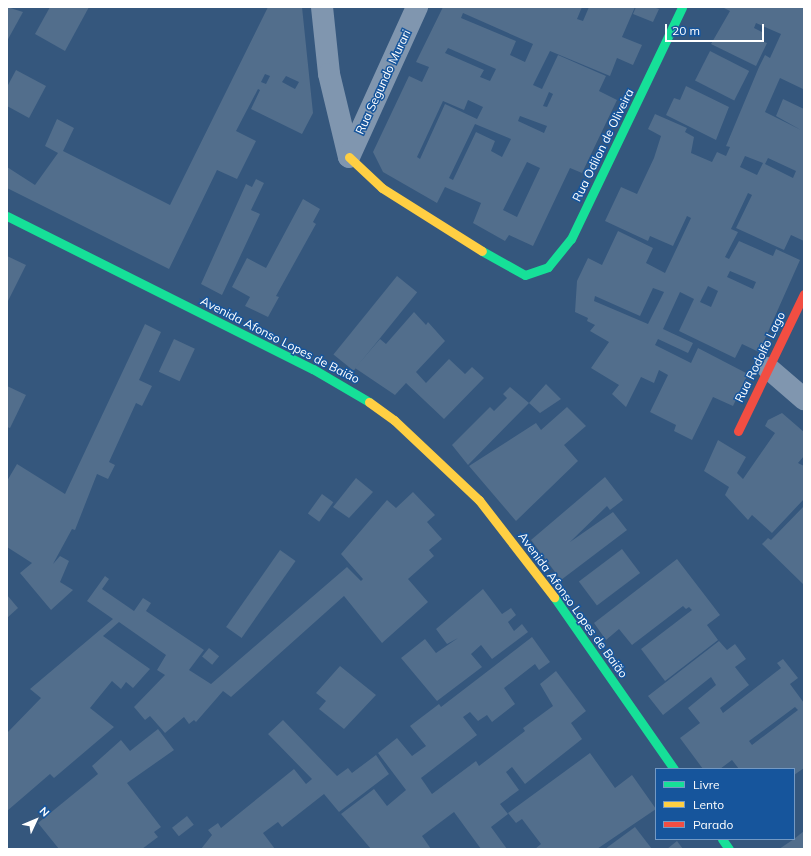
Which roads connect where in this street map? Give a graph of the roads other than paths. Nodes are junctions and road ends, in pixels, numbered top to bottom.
1 (322, 7) edge
2 (417, 7) edge
3 (682, 7) edge
4 (349, 157) junction
5 (7, 216) edge
6 (804, 294) edge
7 (768, 368) junction
8 (804, 399) edge
9 (738, 431) dead end
10 (673, 768) edge
11 (723, 840) edge
12 (729, 849) edge

1 - 4 street
2 - 4 street, Rua Segundo Murari
3 - 4 street, Rua Odilon de Oliveira
5 - 10 street, Avenida Afonso Lopes de Baião
6 - 7 street, Rua Rodolfo Lago
7 - 8 street
7 - 9 street, Rua Rodolfo Lago
11 - 12 street

